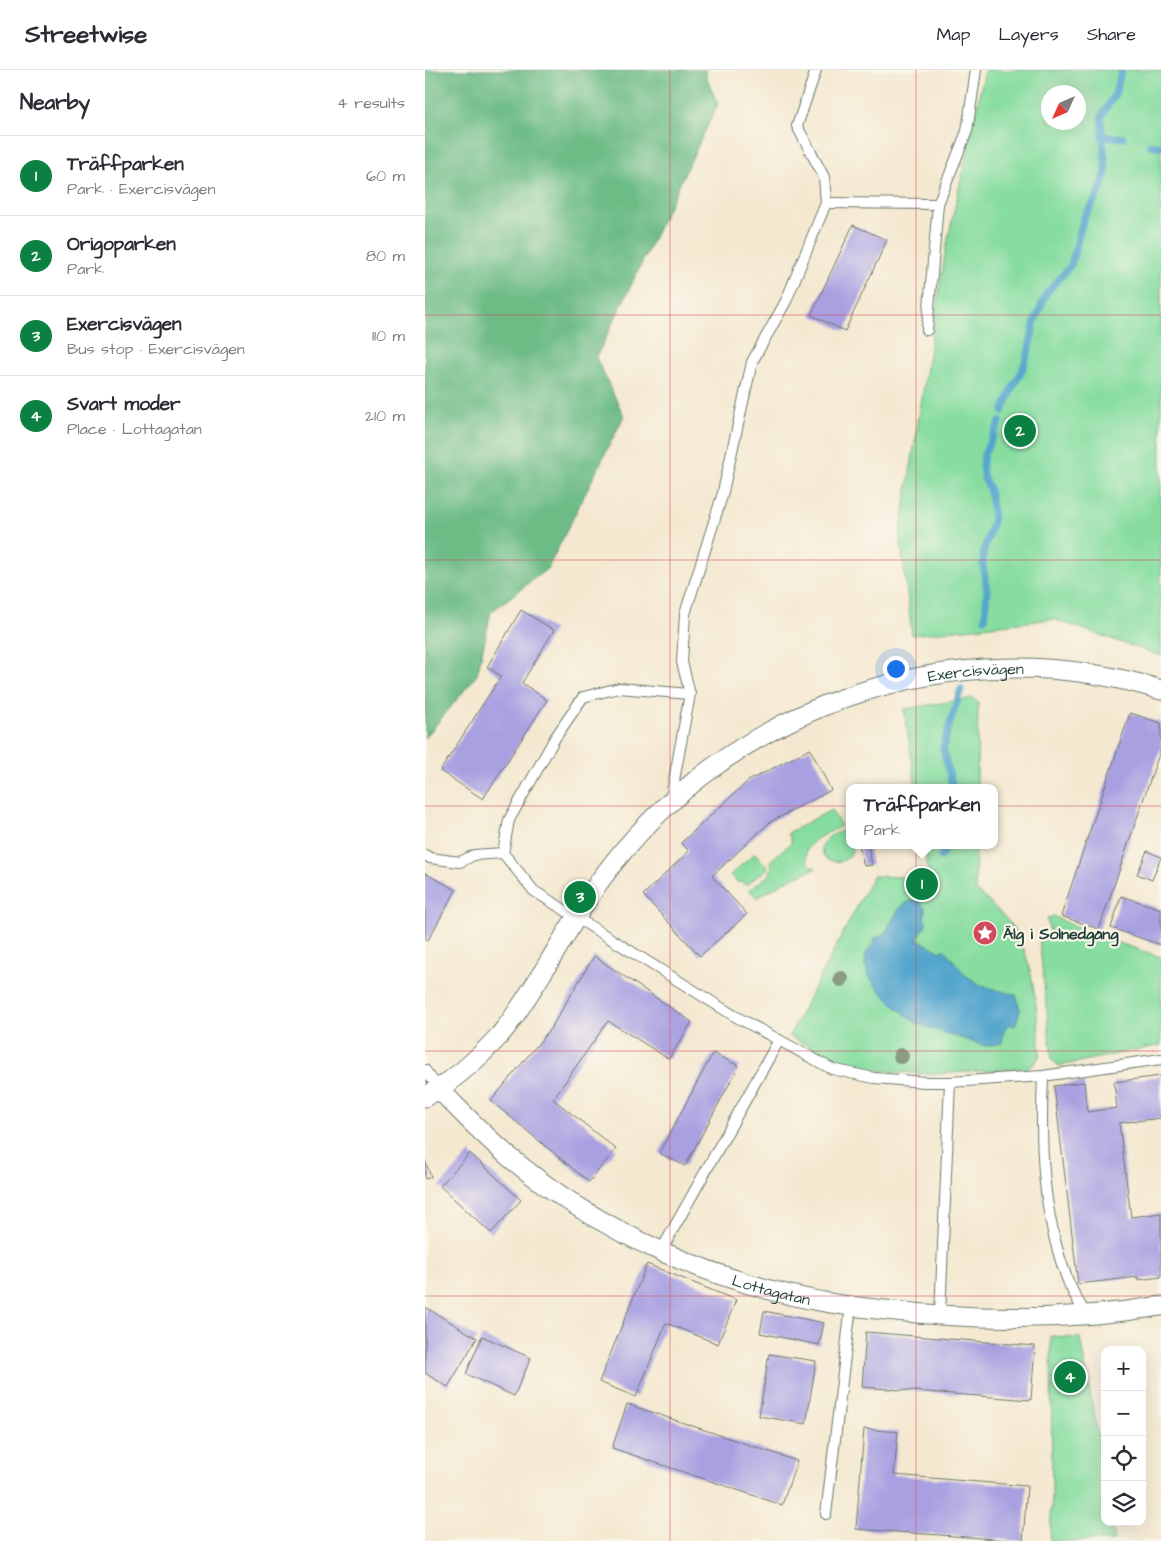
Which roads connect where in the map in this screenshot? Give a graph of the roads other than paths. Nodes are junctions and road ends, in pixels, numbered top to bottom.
1 (817, 70) edge
2 (976, 70) edge
3 (826, 203) junction
4 (938, 204) junction
5 (927, 330) dead end
6 (1161, 690) edge
7 (690, 694) junction
8 (669, 803) junction
9 (503, 853) junction
10 (425, 855) edge
11 (577, 918) junction
12 (779, 1040) junction
13 (1161, 1059) edge
14 (425, 1070) edge
15 (1043, 1076) junction
16 (950, 1082) junction
17 (432, 1093) edge
18 (661, 1251) junction
19 (851, 1306) junction
20 (1161, 1306) edge
21 (940, 1315) junction
22 (1086, 1315) junction
23 (826, 1514) dead end

1 - 3 lane
2 - 4 lane
3 - 4 lane
3 - 7 lane
4 - 5 lane
6 - 8 street, Exercisvägen
7 - 8 lane
7 - 9 lane
8 - 11 street, Exercisvägen
9 - 10 lane
9 - 11 lane
11 - 12 lane
11 - 17 street, Exercisvägen
12 - 16 lane
12 - 18 lane
13 - 15 lane
14 - 17 lane
15 - 16 lane
15 - 22 lane
16 - 21 lane
17 - 18 street, Lottagatan
18 - 19 street, Lottagatan
19 - 21 street, Lottagatan
19 - 23 lane
20 - 22 street, Lottagatan
21 - 22 street, Lottagatan

